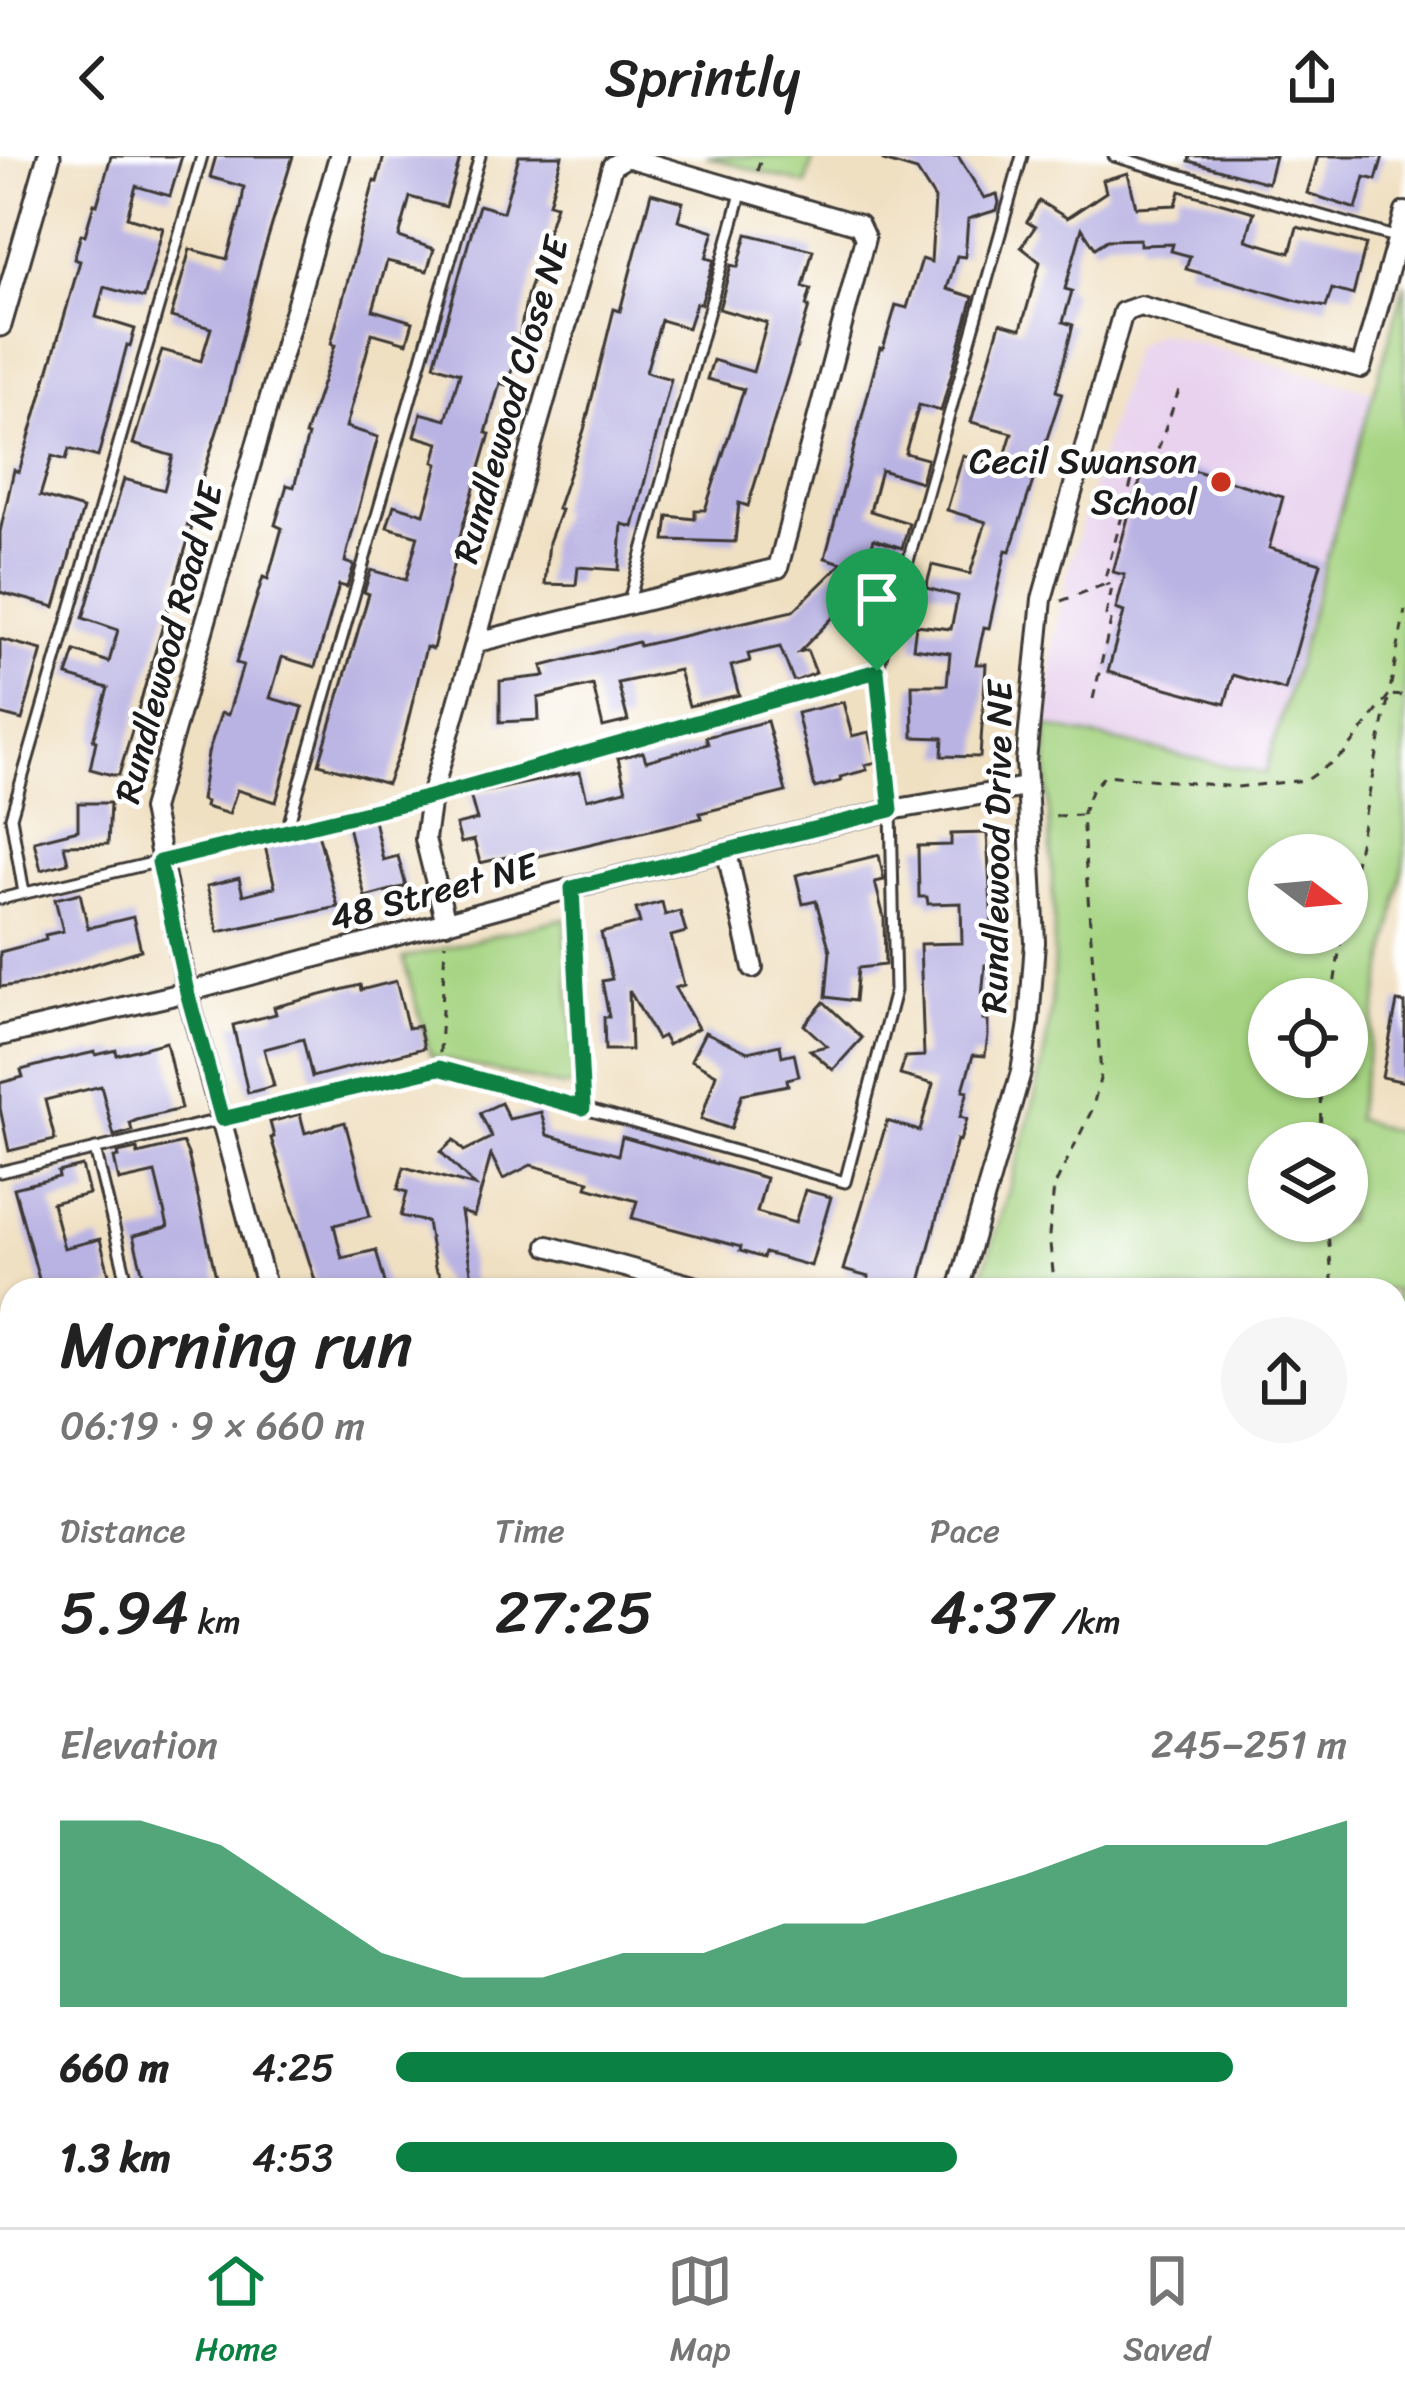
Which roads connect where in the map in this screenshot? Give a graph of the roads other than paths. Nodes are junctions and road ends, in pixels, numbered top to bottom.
1 (49, 156) edge
2 (202, 156) edge
3 (339, 156) edge
4 (480, 156) edge
5 (1022, 156) edge
6 (1114, 156) edge
7 (742, 190) junction
8 (1405, 212) edge
9 (1398, 238) junction
10 (0, 325) edge
11 (628, 605) junction
12 (477, 642) junction
13 (877, 671) junction
14 (1026, 787) junction
15 (430, 797) junction
16 (891, 810) junction
17 (286, 833) junction
18 (728, 853) junction
19 (159, 862) junction
20 (572, 888) junction
21 (24, 893) junction
22 (0, 899) edge
23 (446, 923) junction
24 (753, 968) dead end
25 (187, 992) junction
26 (0, 1036) edge
27 (583, 1108) junction
28 (222, 1119) junction
29 (95, 1149) junction
30 (0, 1172) edge
31 (548, 1246) dead end
32 (126, 1278) edge
33 (264, 1278) edge
34 (659, 1278) edge
35 (961, 1278) edge

1 - 10 street
2 - 21 lane
3 - 19 street, Rundlewood Road NE
4 - 17 lane
5 - 13 lane
6 - 9 lane
7 - 11 lane
7 - 11 street, Rundlewood Close NE
7 - 12 street, Rundlewood Close NE
8 - 9 street, Rundlewood Drive NE
9 - 14 street, Rundlewood Drive NE
11 - 12 street, Rundlewood Close NE
12 - 15 street, Rundlewood Close NE
13 - 15 lane
13 - 16 lane
14 - 16 street, 48 Street NE
14 - 35 street, Rundlewood Drive NE
15 - 17 lane
15 - 23 street, Rundlewood Close NE
16 - 18 street, 48 Street NE
16 - 27 lane
17 - 19 lane
18 - 20 street, 48 Street NE
18 - 24 street
19 - 21 lane
19 - 25 street, Rundlewood Road NE
20 - 23 street, 48 Street NE
20 - 27 lane
21 - 22 lane
23 - 25 street, 48 Street NE
25 - 26 street, 48 Street NE
25 - 28 street, Rundlewood Road NE
27 - 28 lane
28 - 29 lane
28 - 33 street, Rundlewood Road NE
29 - 30 lane
29 - 32 lane
31 - 34 street

